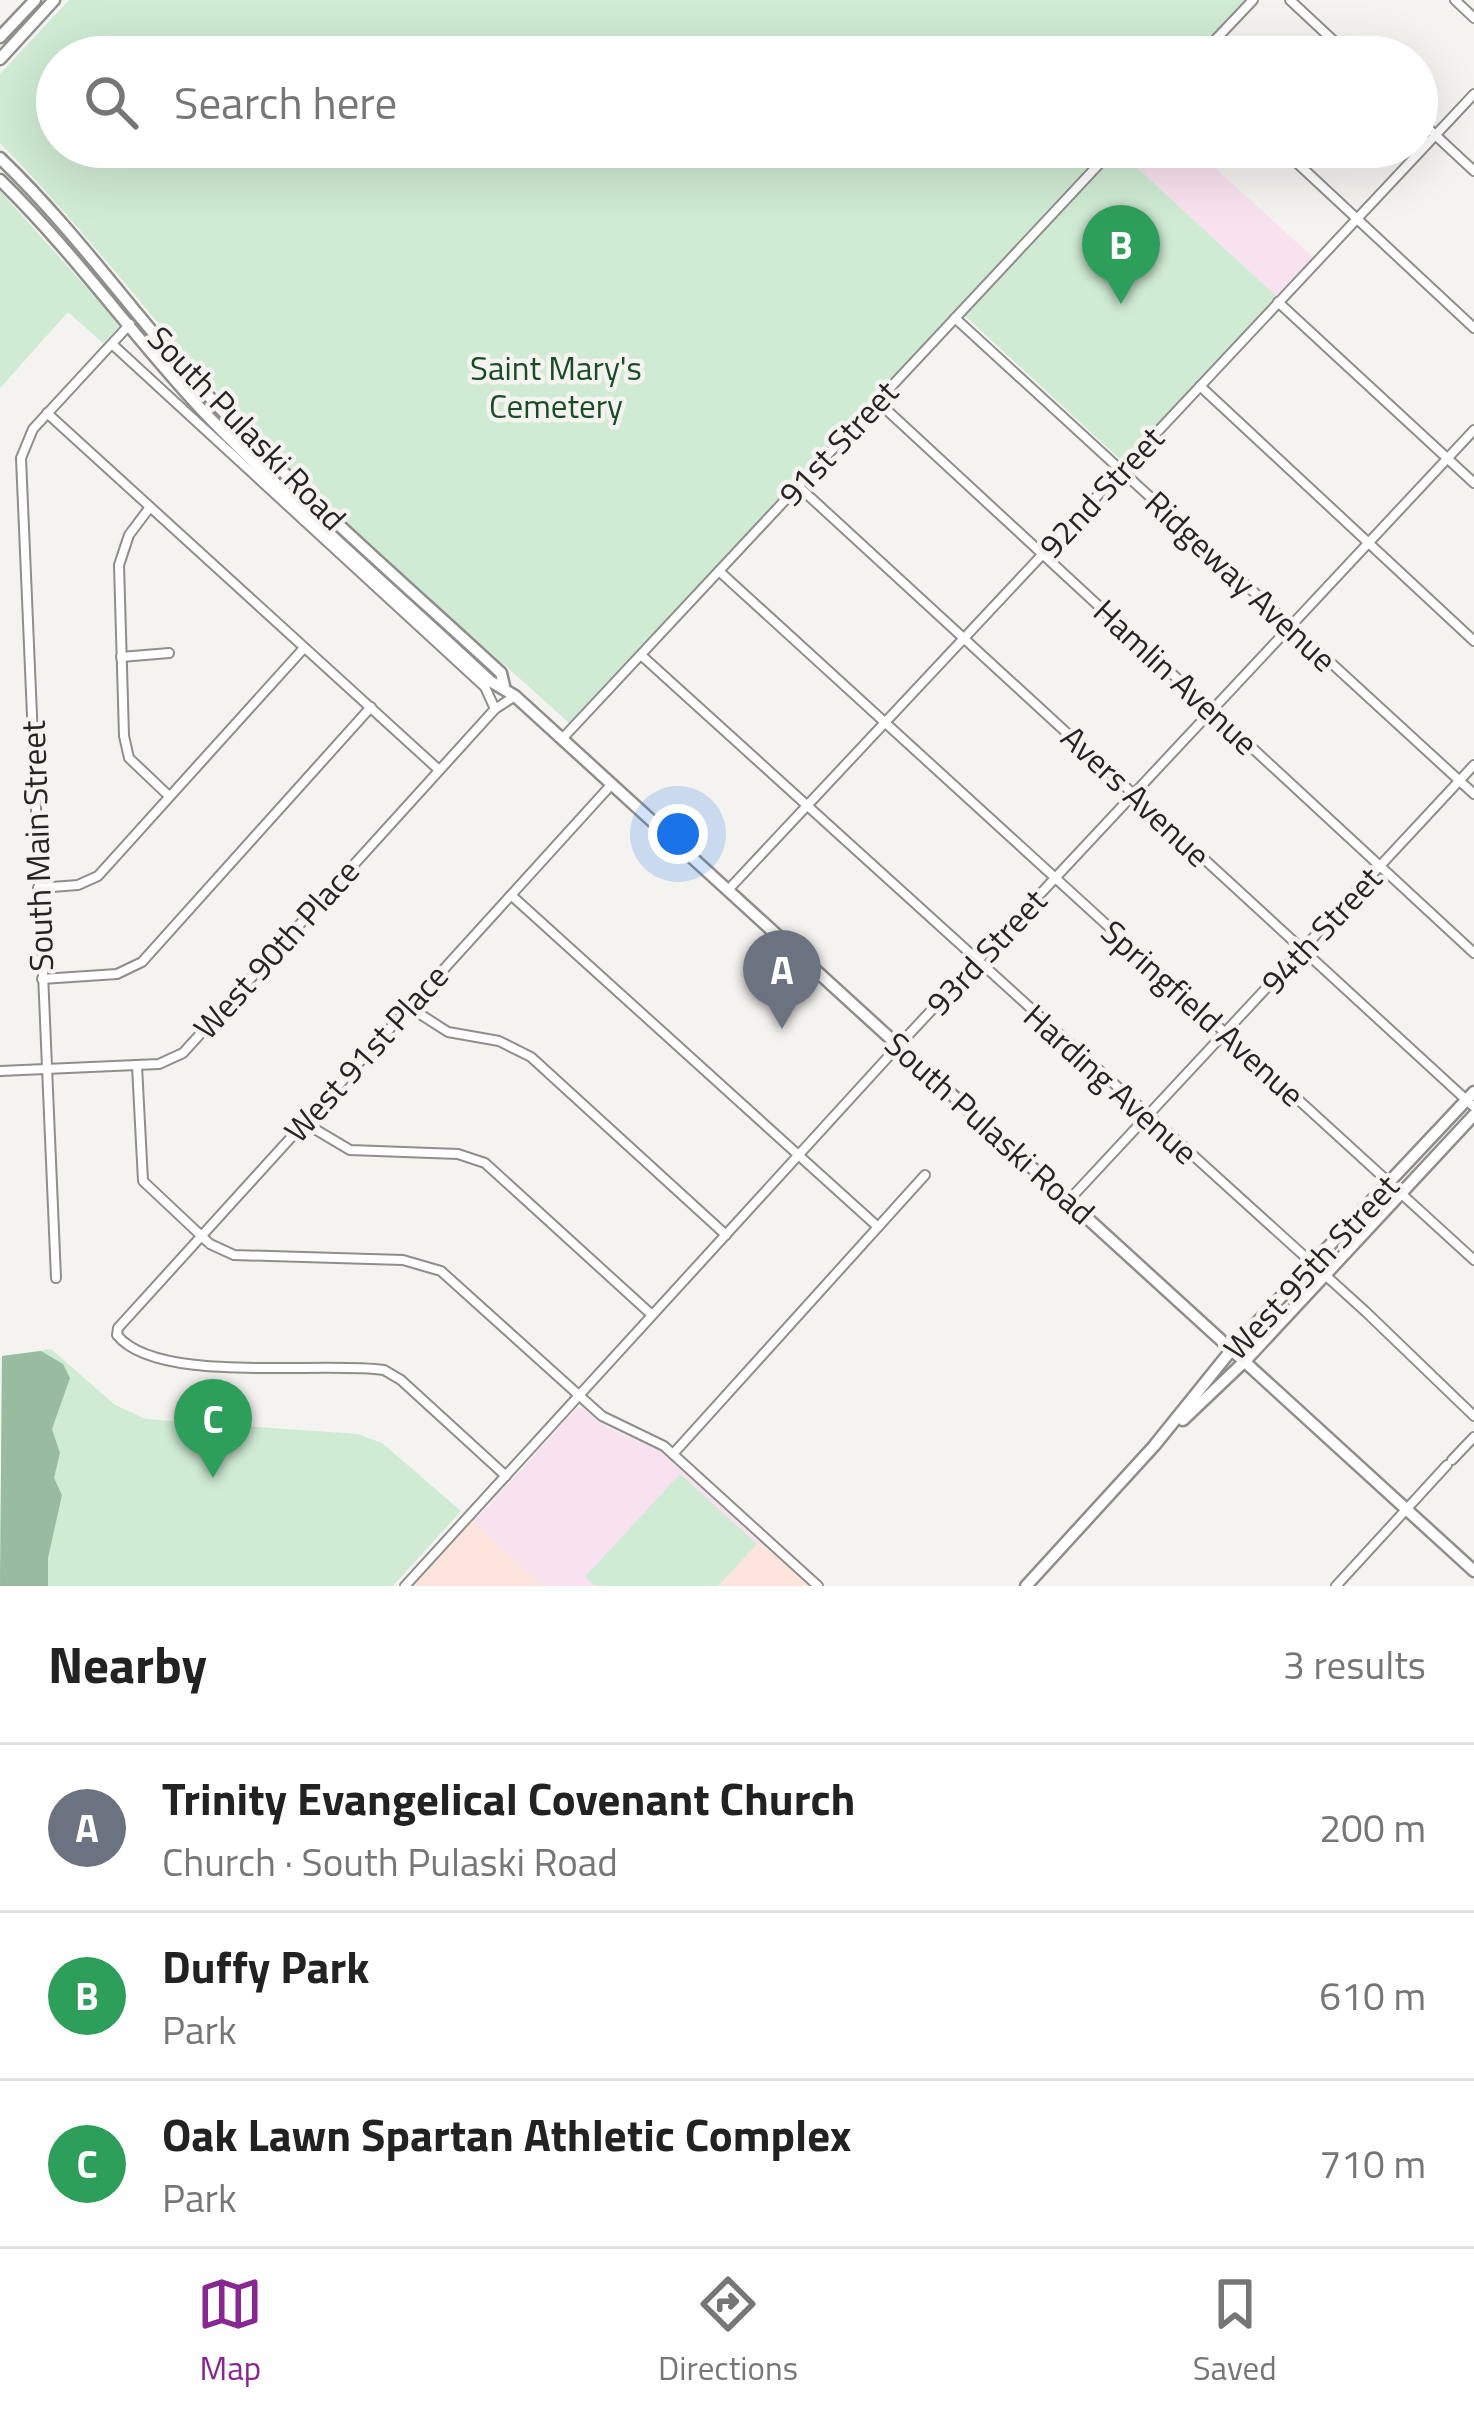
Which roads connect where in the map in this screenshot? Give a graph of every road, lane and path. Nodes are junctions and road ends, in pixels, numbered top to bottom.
1 (35, 0) edge
2 (55, 0) edge
3 (1253, 0) edge
4 (1290, 0) edge
5 (1455, 0) edge
6 (1474, 18) edge
7 (1219, 36) edge
8 (1329, 36) edge
9 (0, 37) edge
10 (0, 59) edge
11 (1474, 94) edge
12 (1438, 133) edge
13 (1438, 137) edge
14 (0, 158) edge
15 (1096, 168) edge
16 (1302, 168) edge
17 (1405, 168) edge
18 (1474, 171) edge
19 (0, 180) edge
20 (1357, 219) junction
21 (1278, 302) junction
22 (140, 314) junction
23 (956, 319) junction
24 (129, 325) junction
25 (1474, 328) edge
26 (112, 344) junction
27 (1200, 386) junction
28 (877, 401) junction
29 (47, 413) junction
30 (1474, 430) edge
31 (1447, 458) junction
32 (1121, 470) junction
33 (1474, 483) edge
34 (798, 486) junction
35 (150, 507) junction
36 (1368, 543) junction
37 (1042, 554) junction
38 (719, 571) junction
39 (1291, 626) junction
40 (964, 638) junction
41 (1474, 640) edge
42 (304, 648) junction
43 (169, 653) dead end
44 (641, 655) junction
45 (121, 657) junction
46 (504, 686) junction
47 (514, 696) junction
48 (370, 707) junction
49 (495, 709) junction
50 (1211, 711) junction
51 (885, 723) junction
52 (562, 740) junction
53 (1474, 765) edge
54 (439, 770) junction
55 (1460, 781) junction
56 (611, 785) junction
57 (1134, 794) junction
58 (1474, 794) edge
59 (170, 796) junction
60 (807, 806) junction
61 (1380, 866) junction
62 (1055, 878) junction
63 (38, 888) junction
64 (728, 891) junction
65 (511, 895) junction
66 (1303, 950) junction
67 (1474, 953) edge
68 (977, 962) junction
69 (42, 979) junction
70 (409, 1007) junction
71 (1225, 1033) junction
72 (899, 1045) junction
73 (137, 1066) junction
74 (46, 1070) junction
75 (0, 1071) edge
76 (1472, 1104) edge
77 (1147, 1116) junction
78 (303, 1122) junction
79 (799, 1155) junction
80 (925, 1175) dead end
81 (1389, 1183) junction
82 (1401, 1193) junction
83 (1069, 1200) junction
84 (878, 1228) junction
85 (200, 1234) junction
86 (726, 1234) junction
87 (1474, 1260) edge
88 (1311, 1266) junction
89 (1324, 1277) junction
90 (56, 1278) dead end
91 (652, 1316) junction
92 (1233, 1348) junction
93 (1246, 1360) junction
94 (579, 1395) junction
95 (1474, 1416) edge
96 (1474, 1437) edge
97 (1154, 1446) junction
98 (673, 1454) junction
99 (506, 1476) junction
100 (1407, 1509) junction
101 (1474, 1571) edge
102 (405, 1586) edge
103 (818, 1586) edge
104 (1026, 1586) edge
105 (1336, 1586) edge

1 - 9 main road
2 - 10 main road
3 - 7 street
4 - 8 street
5 - 6 street
11 - 12 street, 92nd Street
13 - 18 street
14 - 22 main road, South Pulaski Road
15 - 23 street, 91st Street
16 - 20 street
17 - 20 street, 92nd Street
19 - 24 main road, South Pulaski Road
20 - 21 street, 92nd Street
20 - 25 street
21 - 27 street, 92nd Street
21 - 31 street
22 - 24 street, South Main Street
22 - 46 main road, South Pulaski Road
23 - 28 street, 91st Street
23 - 32 street, Ridgeway Avenue
24 - 26 street, South Main Street
24 - 46 main road, South Pulaski Road
26 - 29 street, South Main Street
26 - 49 street
27 - 32 street, 92nd Street
27 - 36 street
28 - 34 street, 91st Street
28 - 37 street, Hamlin Avenue
29 - 35 street
29 - 63 street, South Main Street
30 - 31 street, 93rd Street
31 - 33 street
31 - 36 street, 93rd Street
32 - 37 street, 92nd Street
32 - 39 street, Ridgeway Avenue
34 - 38 street, 91st Street
34 - 40 street, Avers Avenue
35 - 42 street
35 - 45 street
36 - 39 street, 93rd Street
36 - 41 street
37 - 40 street, 92nd Street
37 - 50 street, Hamlin Avenue
38 - 44 street, 91st Street
38 - 51 street, Springfield Avenue
39 - 50 street, 93rd Street
39 - 55 street, Ridgeway Avenue
40 - 51 street, 92nd Street
40 - 57 street, Avers Avenue
42 - 48 street
42 - 59 street
43 - 45 street
44 - 52 street, 91st Street
44 - 60 street, Harding Avenue
45 - 59 street
46 - 47 main road, South Pulaski Road
46 - 49 street, West 90th Place
47 - 49 street, West 90th Place
47 - 52 main road, South Pulaski Road
48 - 54 street
48 - 69 street
49 - 54 street, West 90th Place
50 - 57 street, 93rd Street
50 - 61 street, Hamlin Avenue
51 - 60 street, 92nd Street
51 - 62 street, Springfield Avenue
52 - 56 main road, South Pulaski Road
53 - 55 street, 94th Street
54 - 73 street, West 90th Place
55 - 58 street, Ridgeway Avenue
55 - 61 street, 94th Street
56 - 64 main road, South Pulaski Road
56 - 65 street, West 91st Place
57 - 62 street, 93rd Street
57 - 66 street, Avers Avenue
59 - 63 street
60 - 64 street, 92nd Street
60 - 68 street, Harding Avenue
61 - 66 street, 94th Street
61 - 67 street, Hamlin Avenue
62 - 68 street, 93rd Street
62 - 71 street, Springfield Avenue
63 - 69 street, South Main Street
64 - 72 main road, South Pulaski Road
65 - 70 street, West 91st Place
65 - 79 street
66 - 71 street, 94th Street
66 - 76 street, Avers Avenue
68 - 72 street, 93rd Street
68 - 77 street, Harding Avenue
69 - 74 street, South Main Street
70 - 78 street, West 91st Place
70 - 86 street
71 - 77 street, 94th Street
71 - 81 street, Springfield Avenue
72 - 79 street, 93rd Street
72 - 83 main road, South Pulaski Road
73 - 74 street, West 90th Place
73 - 85 street
74 - 75 street, West 90th Place
74 - 90 street, South Main Street
76 - 81 main road, West 95th Street
76 - 82 main road, West 95th Street
77 - 83 street, 94th Street
77 - 88 street, Harding Avenue
78 - 85 street, West 91st Place
78 - 91 street
79 - 84 street
79 - 86 street, 93rd Street
80 - 84 street
81 - 82 street, Springfield Avenue
81 - 88 main road, West 95th Street
82 - 87 street, Springfield Avenue
82 - 89 main road, West 95th Street
83 - 92 main road, South Pulaski Road
84 - 98 street
85 - 94 street
85 - 99 street, West 91st Place
86 - 91 street, 93rd Street
88 - 89 street, Harding Avenue
88 - 92 main road, West 95th Street
89 - 93 main road, West 95th Street
89 - 95 street, Harding Avenue
91 - 94 street, 93rd Street
92 - 93 main road, South Pulaski Road
92 - 97 main road, West 95th Street
93 - 97 main road, West 95th Street
93 - 100 main road, South Pulaski Road
94 - 98 street
94 - 99 street, 93rd Street
96 - 100 street
97 - 104 main road, West 95th Street
98 - 103 street
99 - 102 street, 93rd Street
100 - 101 main road, South Pulaski Road
100 - 105 street

